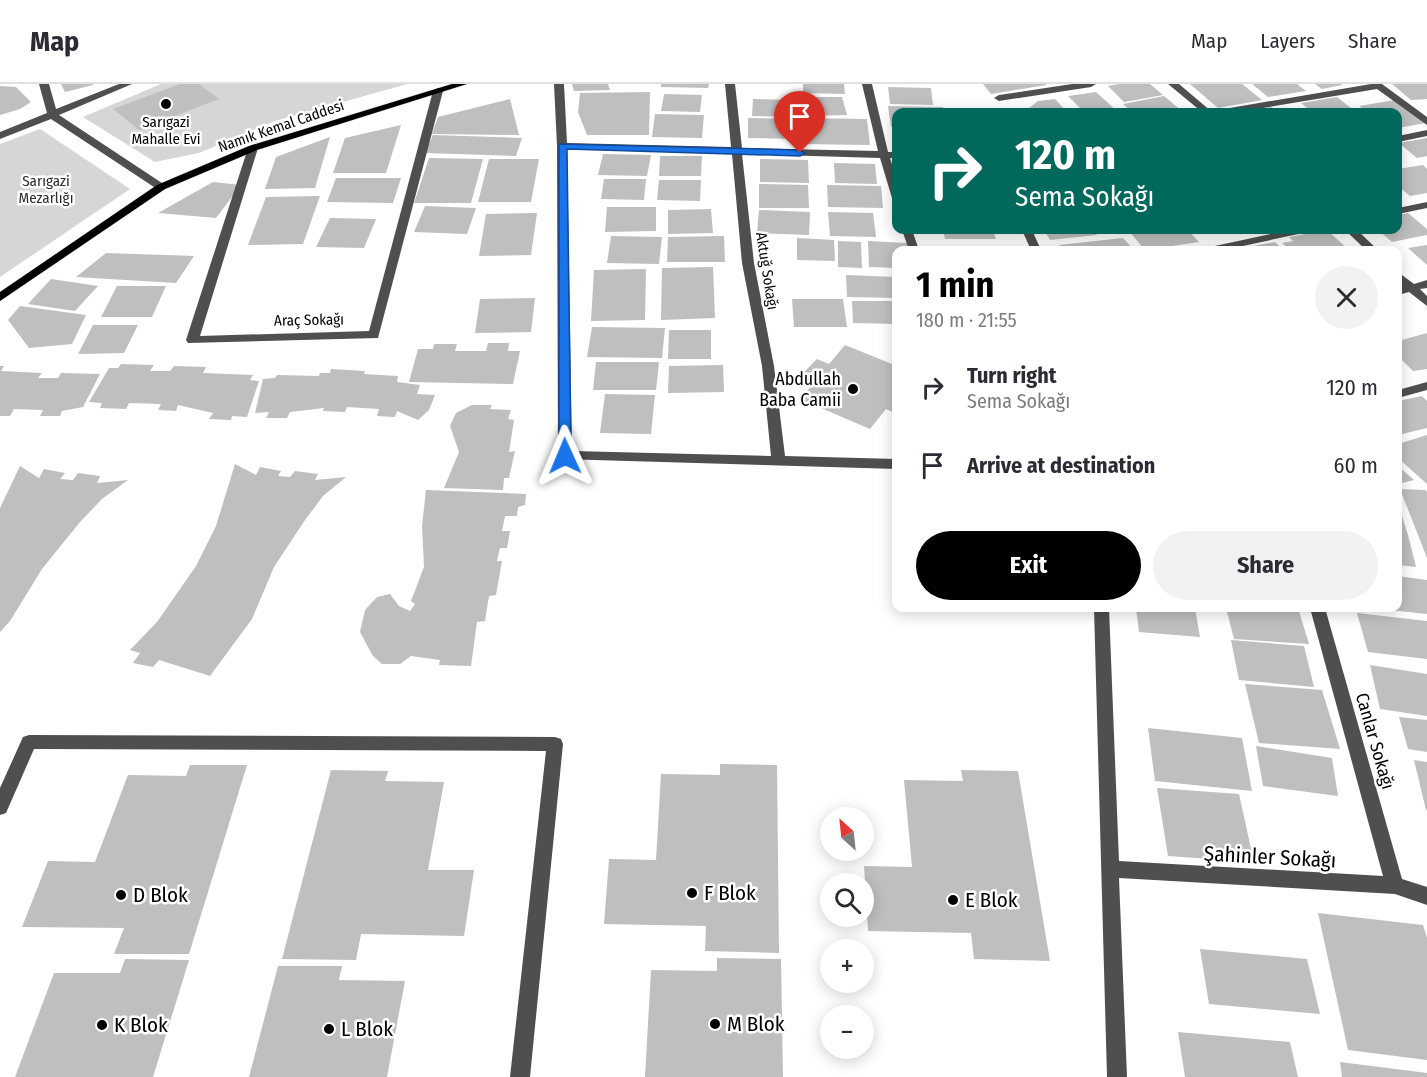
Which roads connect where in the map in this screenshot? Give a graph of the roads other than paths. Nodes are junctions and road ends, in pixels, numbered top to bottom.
1 (44, 84) edge
2 (127, 84) edge
3 (462, 84) edge
4 (559, 84) edge
5 (730, 84) edge
6 (867, 84) edge
7 (1091, 84) edge
8 (1173, 84) edge
9 (1377, 85) edge
10 (438, 91) junction
11 (999, 98) dead end
12 (1202, 108) edge
13 (1247, 108) edge
14 (53, 116) junction
15 (1427, 122) edge
16 (1427, 133) edge
17 (0, 136) edge
18 (1402, 138) edge
19 (562, 146) junction
20 (254, 148) junction
21 (737, 151) junction
22 (884, 155) junction
23 (892, 155) edge
24 (892, 181) edge
25 (161, 187) junction
26 (1427, 205) edge
27 (1402, 209) edge
28 (1284, 234) edge
29 (1355, 234) edge
30 (1228, 246) edge
31 (1368, 246) edge
32 (1427, 284) edge
33 (1404, 290) edge
34 (0, 297) edge
35 (1427, 302) edge
36 (1427, 386) edge
37 (1402, 393) edge
38 (779, 462) junction
39 (892, 464) edge
40 (1101, 612) edge
41 (1319, 612) edge
42 (0, 807) edge
43 (1109, 869) junction
44 (1395, 885) junction
45 (1427, 896) edge
46 (520, 1077) edge
47 (1117, 1077) edge

1 - 14 street
2 - 14 street
3 - 10 main road, Namık Kemal Caddesi
4 - 19 street
5 - 21 street, Aktuğ Sokağı
6 - 22 street
7 - 11 street
8 - 12 street
9 - 13 street
9 - 15 street
10 - 20 main road, Namık Kemal Caddesi
10 - 20 street, Araç Sokağı
14 - 17 street
14 - 25 street
16 - 18 street
19 - 21 street
19 - 38 street
20 - 25 main road, Namık Kemal Caddesi
21 - 22 street
21 - 38 street, Aktuğ Sokağı
22 - 23 street
22 - 24 street
25 - 34 main road, Namık Kemal Caddesi
26 - 27 street
28 - 30 street
29 - 31 street
32 - 33 street
33 - 35 street
36 - 37 street
38 - 39 street
40 - 43 street
41 - 44 street, Canlar Sokağı
42 - 46 street
43 - 44 street, Şahinler Sokağı
43 - 47 street
44 - 45 street, Şahinler Sokağı

